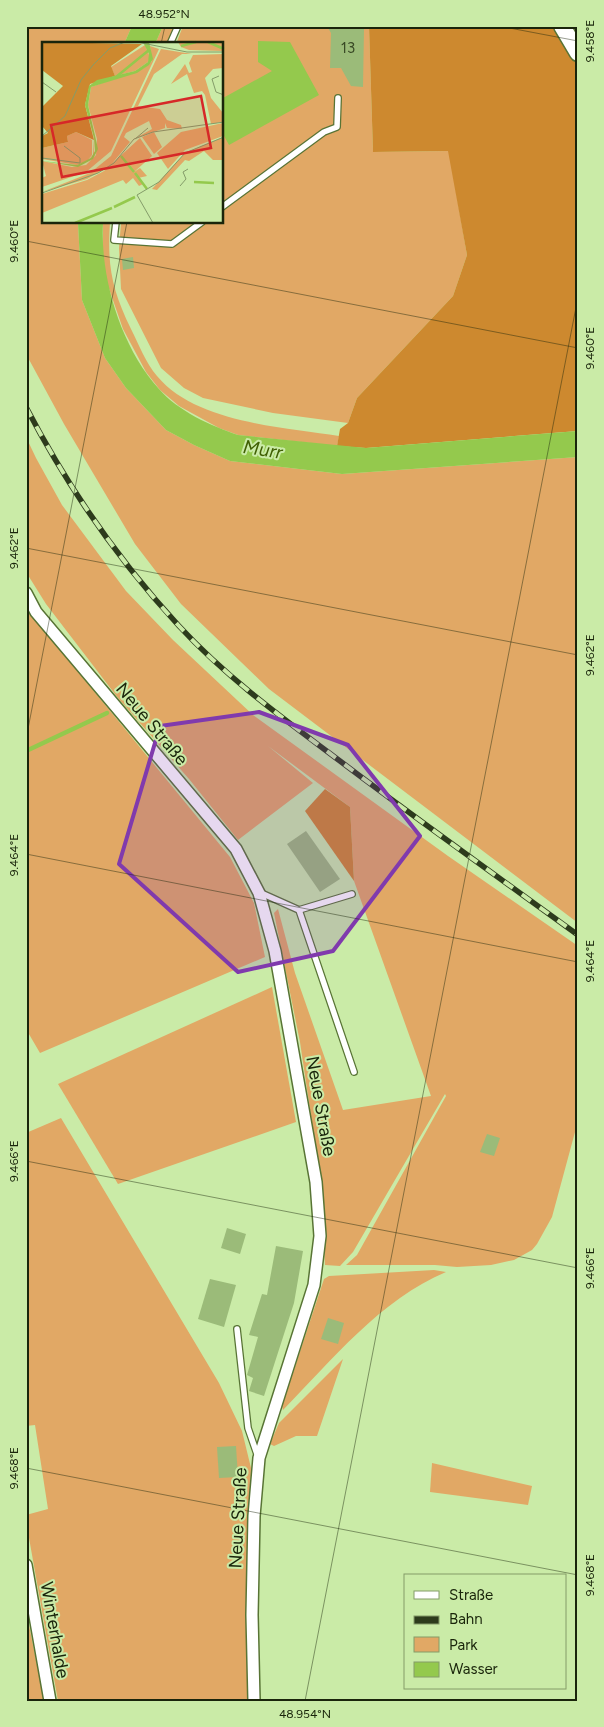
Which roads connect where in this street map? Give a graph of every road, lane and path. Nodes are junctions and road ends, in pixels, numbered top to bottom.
1 (178, 26) edge
2 (562, 26) edge
3 (171, 42) edge
4 (578, 53) edge
5 (338, 98) dead end
6 (224, 206) edge
7 (116, 224) edge
8 (199, 224) edge
9 (26, 593) edge
10 (259, 893) junction
11 (352, 894) dead end
12 (299, 910) junction
13 (354, 1072) dead end
14 (237, 1329) dead end
15 (258, 1458) junction
16 (26, 1565) edge
17 (50, 1701) edge
18 (254, 1701) edge

1 - 3 lane
2 - 4 street
5 - 6 lane
7 - 8 lane
9 - 10 street, Neue Straße
10 - 12 lane
10 - 15 street, Neue Straße
11 - 12 lane
12 - 13 lane
14 - 15 lane
15 - 18 street, Neue Straße
16 - 17 street, Winterhalde

